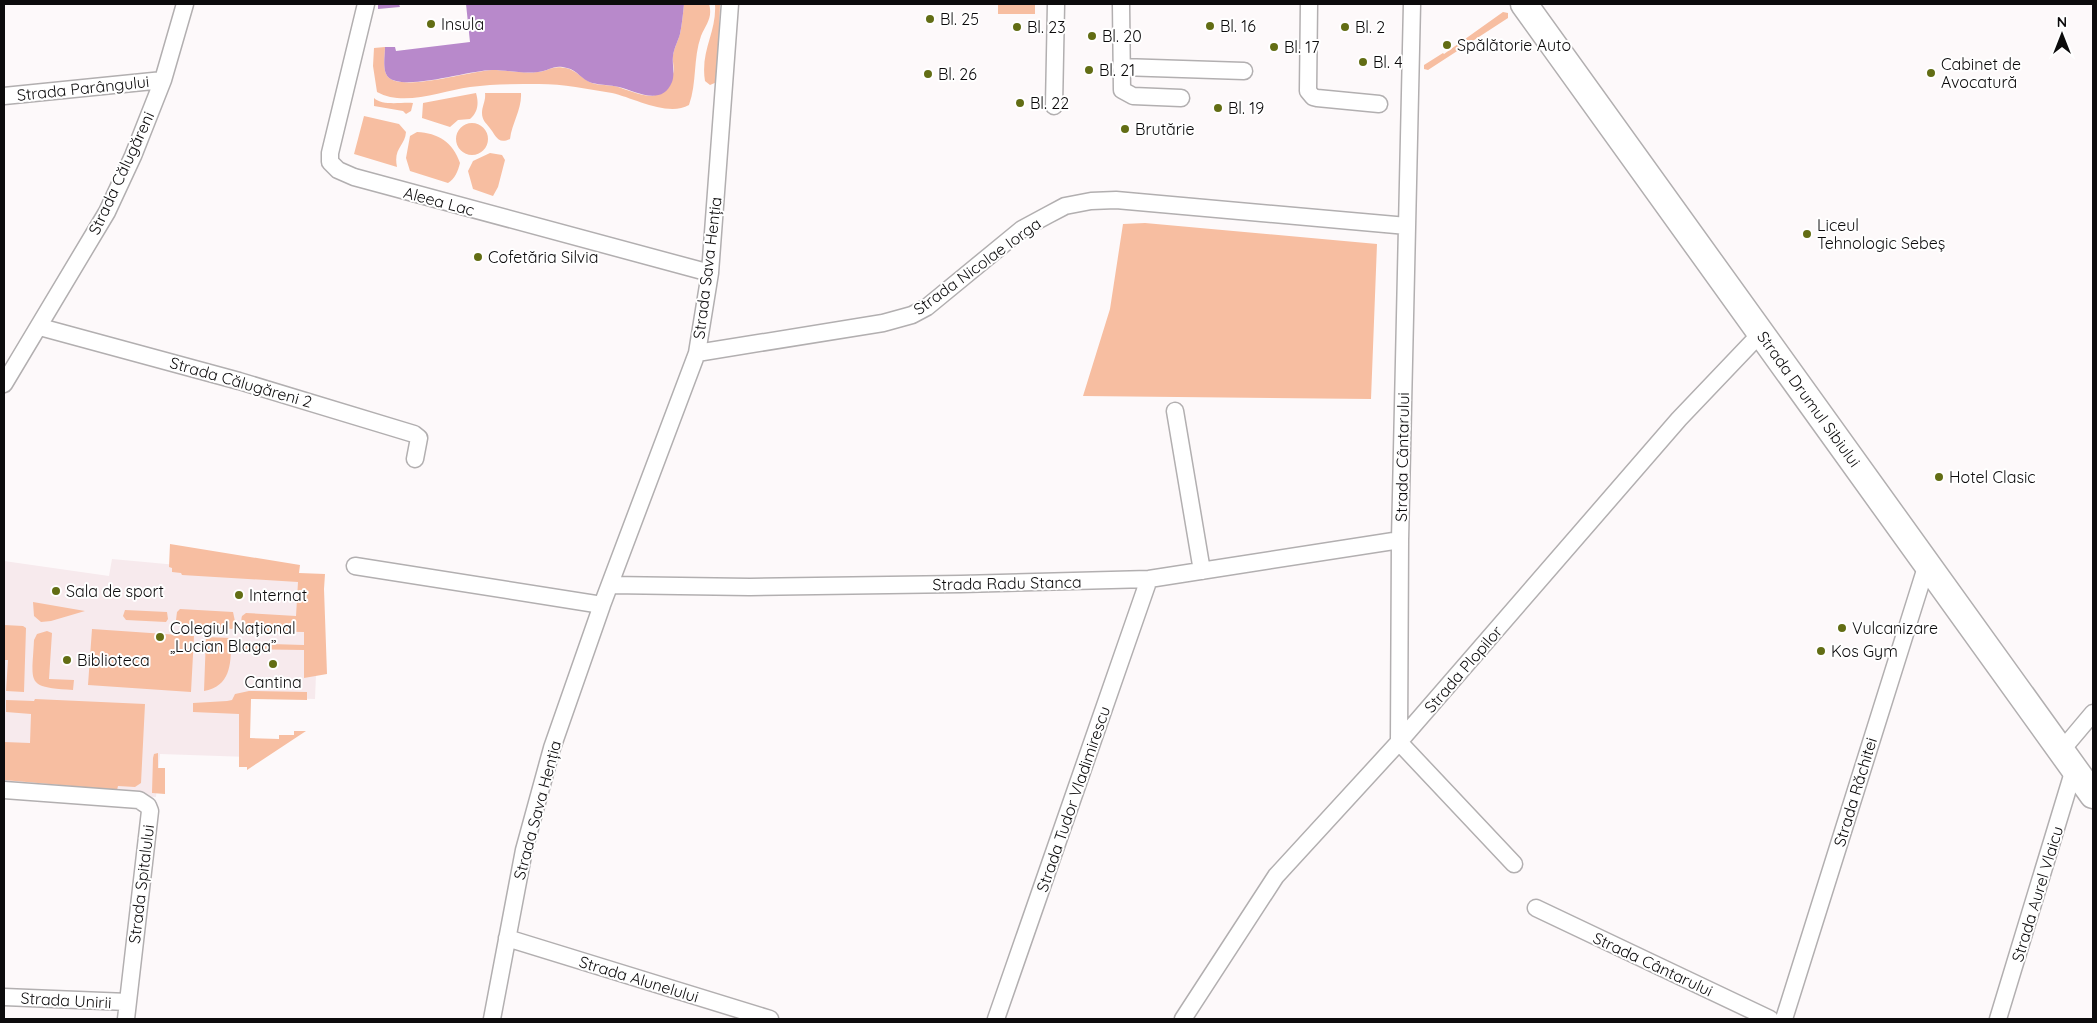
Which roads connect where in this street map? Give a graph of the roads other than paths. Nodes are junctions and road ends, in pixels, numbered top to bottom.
1 (186, 4) edge
2 (366, 4) edge
3 (730, 4) edge
4 (1056, 4) edge
5 (1121, 4) edge
6 (1309, 4) edge
7 (1412, 4) edge
8 (1524, 4) edge
9 (1121, 67) junction
10 (1244, 71) dead end
11 (163, 80) junction
12 (4, 96) edge
13 (1181, 98) dead end
14 (1379, 104) dead end
15 (1054, 106) dead end
16 (1407, 226) junction
17 (710, 273) junction
18 (40, 327) junction
19 (1761, 333) junction
20 (697, 352) junction
21 (4, 384) edge
22 (1175, 411) dead end
23 (415, 459) dead end
24 (1400, 540) junction
25 (1927, 564) junction
26 (355, 566) dead end
27 (1202, 571) junction
28 (1149, 578) junction
29 (610, 585) junction
30 (602, 605) junction
31 (2093, 713) edge
32 (1399, 742) junction
33 (2068, 760) junction
34 (4, 790) edge
35 (2093, 795) edge
36 (1514, 864) dead end
37 (1536, 908) dead end
38 (507, 938) junction
39 (4, 997) edge
40 (128, 1002) junction
41 (762, 1018) edge
42 (126, 1019) edge
43 (492, 1019) edge
44 (996, 1019) edge
45 (1183, 1019) edge
46 (1770, 1019) edge
47 (1784, 1019) edge
48 (1998, 1019) edge

1 - 11 street, Strada Călugăreni
2 - 17 street, Aleea Lac
3 - 17 street, Strada Sava Henția
4 - 15 street
5 - 9 street
6 - 14 street
7 - 16 street, Strada Cântarului
8 - 19 main road, Strada Drumul Sibiului
9 - 10 street
9 - 13 street
11 - 12 street, Strada Parângului
11 - 18 street, Strada Călugăreni
16 - 20 street, Strada Nicolae Iorga
16 - 24 street, Strada Cântarului
17 - 20 street, Strada Sava Henția
18 - 21 street, Strada Călugăreni
18 - 23 street, Strada Călugăreni 2
19 - 25 main road, Strada Drumul Sibiului
19 - 32 street, Strada Plopilor
20 - 29 street, Strada Sava Henția
22 - 27 street
24 - 27 street, Strada Radu Stanca
24 - 32 street, Strada Cântarului
25 - 33 main road, Strada Drumul Sibiului
25 - 47 street, Strada Răchitei
26 - 30 street
27 - 28 street, Strada Radu Stanca
28 - 29 street, Strada Radu Stanca
28 - 44 street, Strada Tudor Vladimirescu
29 - 30 street, Strada Sava Henția
30 - 38 street, Strada Sava Henția
31 - 33 street
32 - 36 street
32 - 45 street, Strada Plopilor
33 - 35 main road, Strada Drumul Sibiului
33 - 48 street, Strada Aurel Vlaicu
34 - 40 street, Strada Spitalului
37 - 46 street, Strada Cântarului
38 - 41 street, Strada Alunelului
38 - 43 street, Strada Sava Henția
39 - 40 street, Strada Unirii
40 - 42 street, Strada Spitalului

